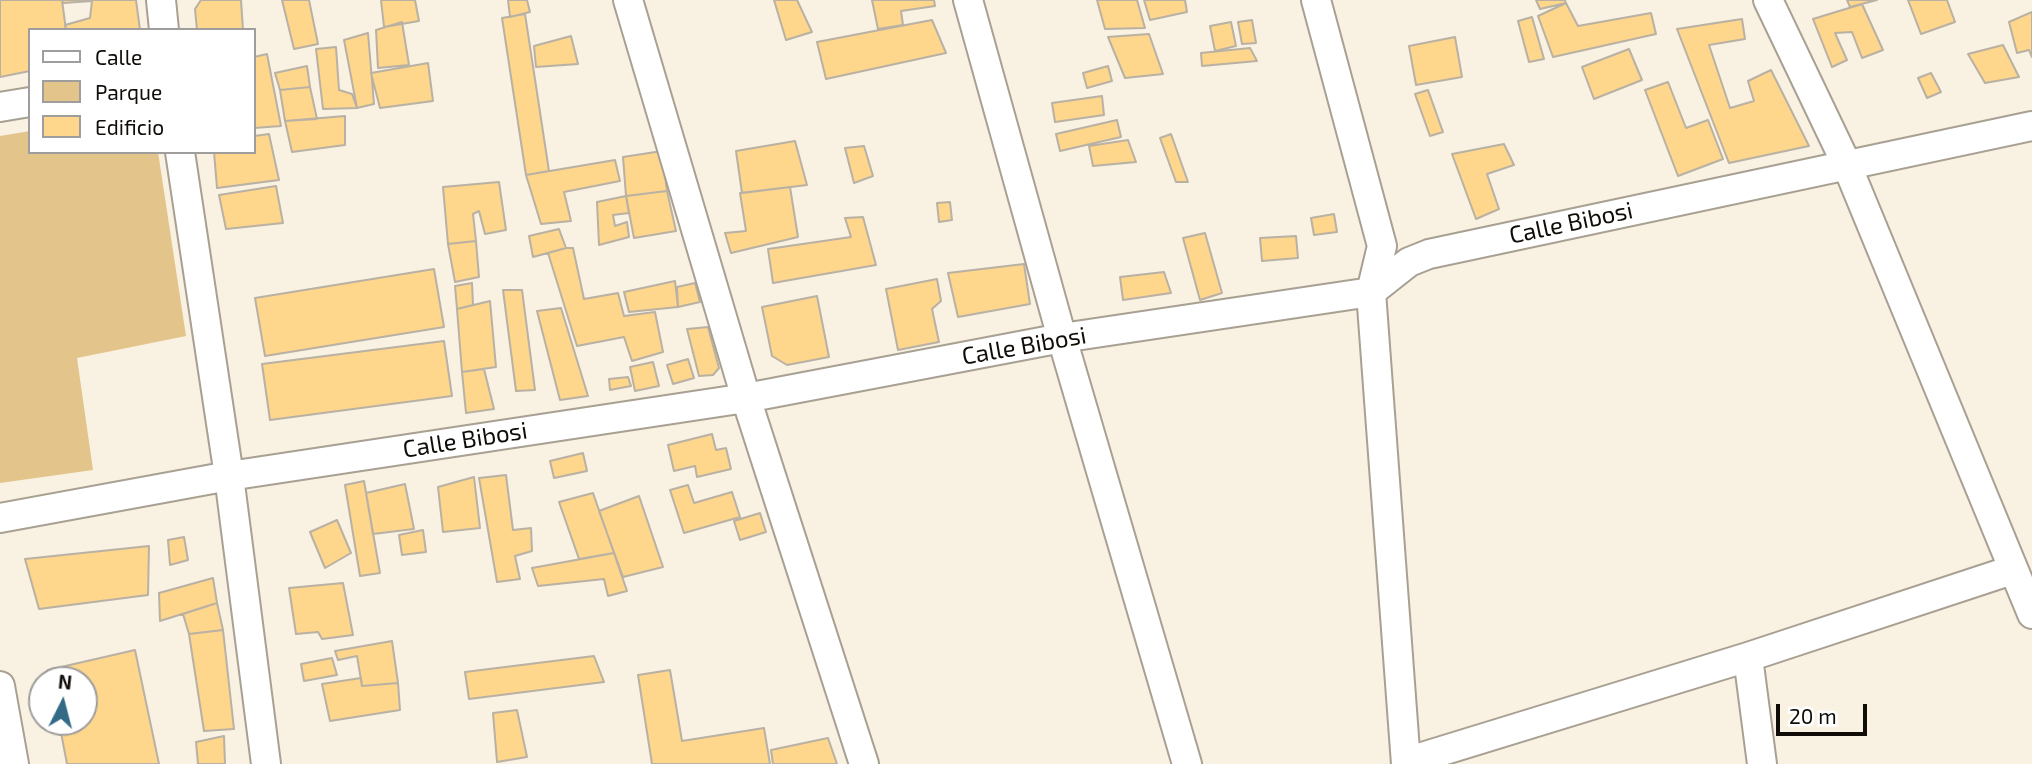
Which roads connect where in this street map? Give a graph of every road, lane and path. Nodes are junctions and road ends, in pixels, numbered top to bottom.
1 (161, 0) edge
2 (628, 0) edge
3 (968, 0) edge
4 (1316, 0) edge
5 (1768, 0) edge
6 (164, 28) edge
7 (28, 102) edge
8 (0, 107) edge
9 (2032, 127) edge
10 (180, 154) edge
11 (1846, 163) junction
12 (1371, 292) junction
13 (1062, 338) junction
14 (746, 398) junction
15 (229, 476) junction
16 (0, 518) edge
17 (2012, 569) junction
18 (2032, 614) edge
19 (1748, 657) junction
20 (0, 686) edge
21 (1406, 763) edge
22 (14, 764) edge
23 (266, 764) edge
24 (864, 764) edge
25 (1187, 764) edge
26 (1762, 764) edge

1 - 6 street
2 - 14 street
3 - 13 street
4 - 12 street
5 - 11 street
7 - 8 street
9 - 11 street, Calle Bibosi
10 - 15 street
11 - 12 street, Calle Bibosi
11 - 17 street
12 - 13 street, Calle Bibosi
12 - 21 street
13 - 14 street, Calle Bibosi
13 - 25 street
14 - 15 street, Calle Bibosi
14 - 24 street
15 - 16 street, Calle Bibosi
15 - 23 street
17 - 18 street
17 - 19 street
19 - 21 street
19 - 26 street
20 - 22 street

